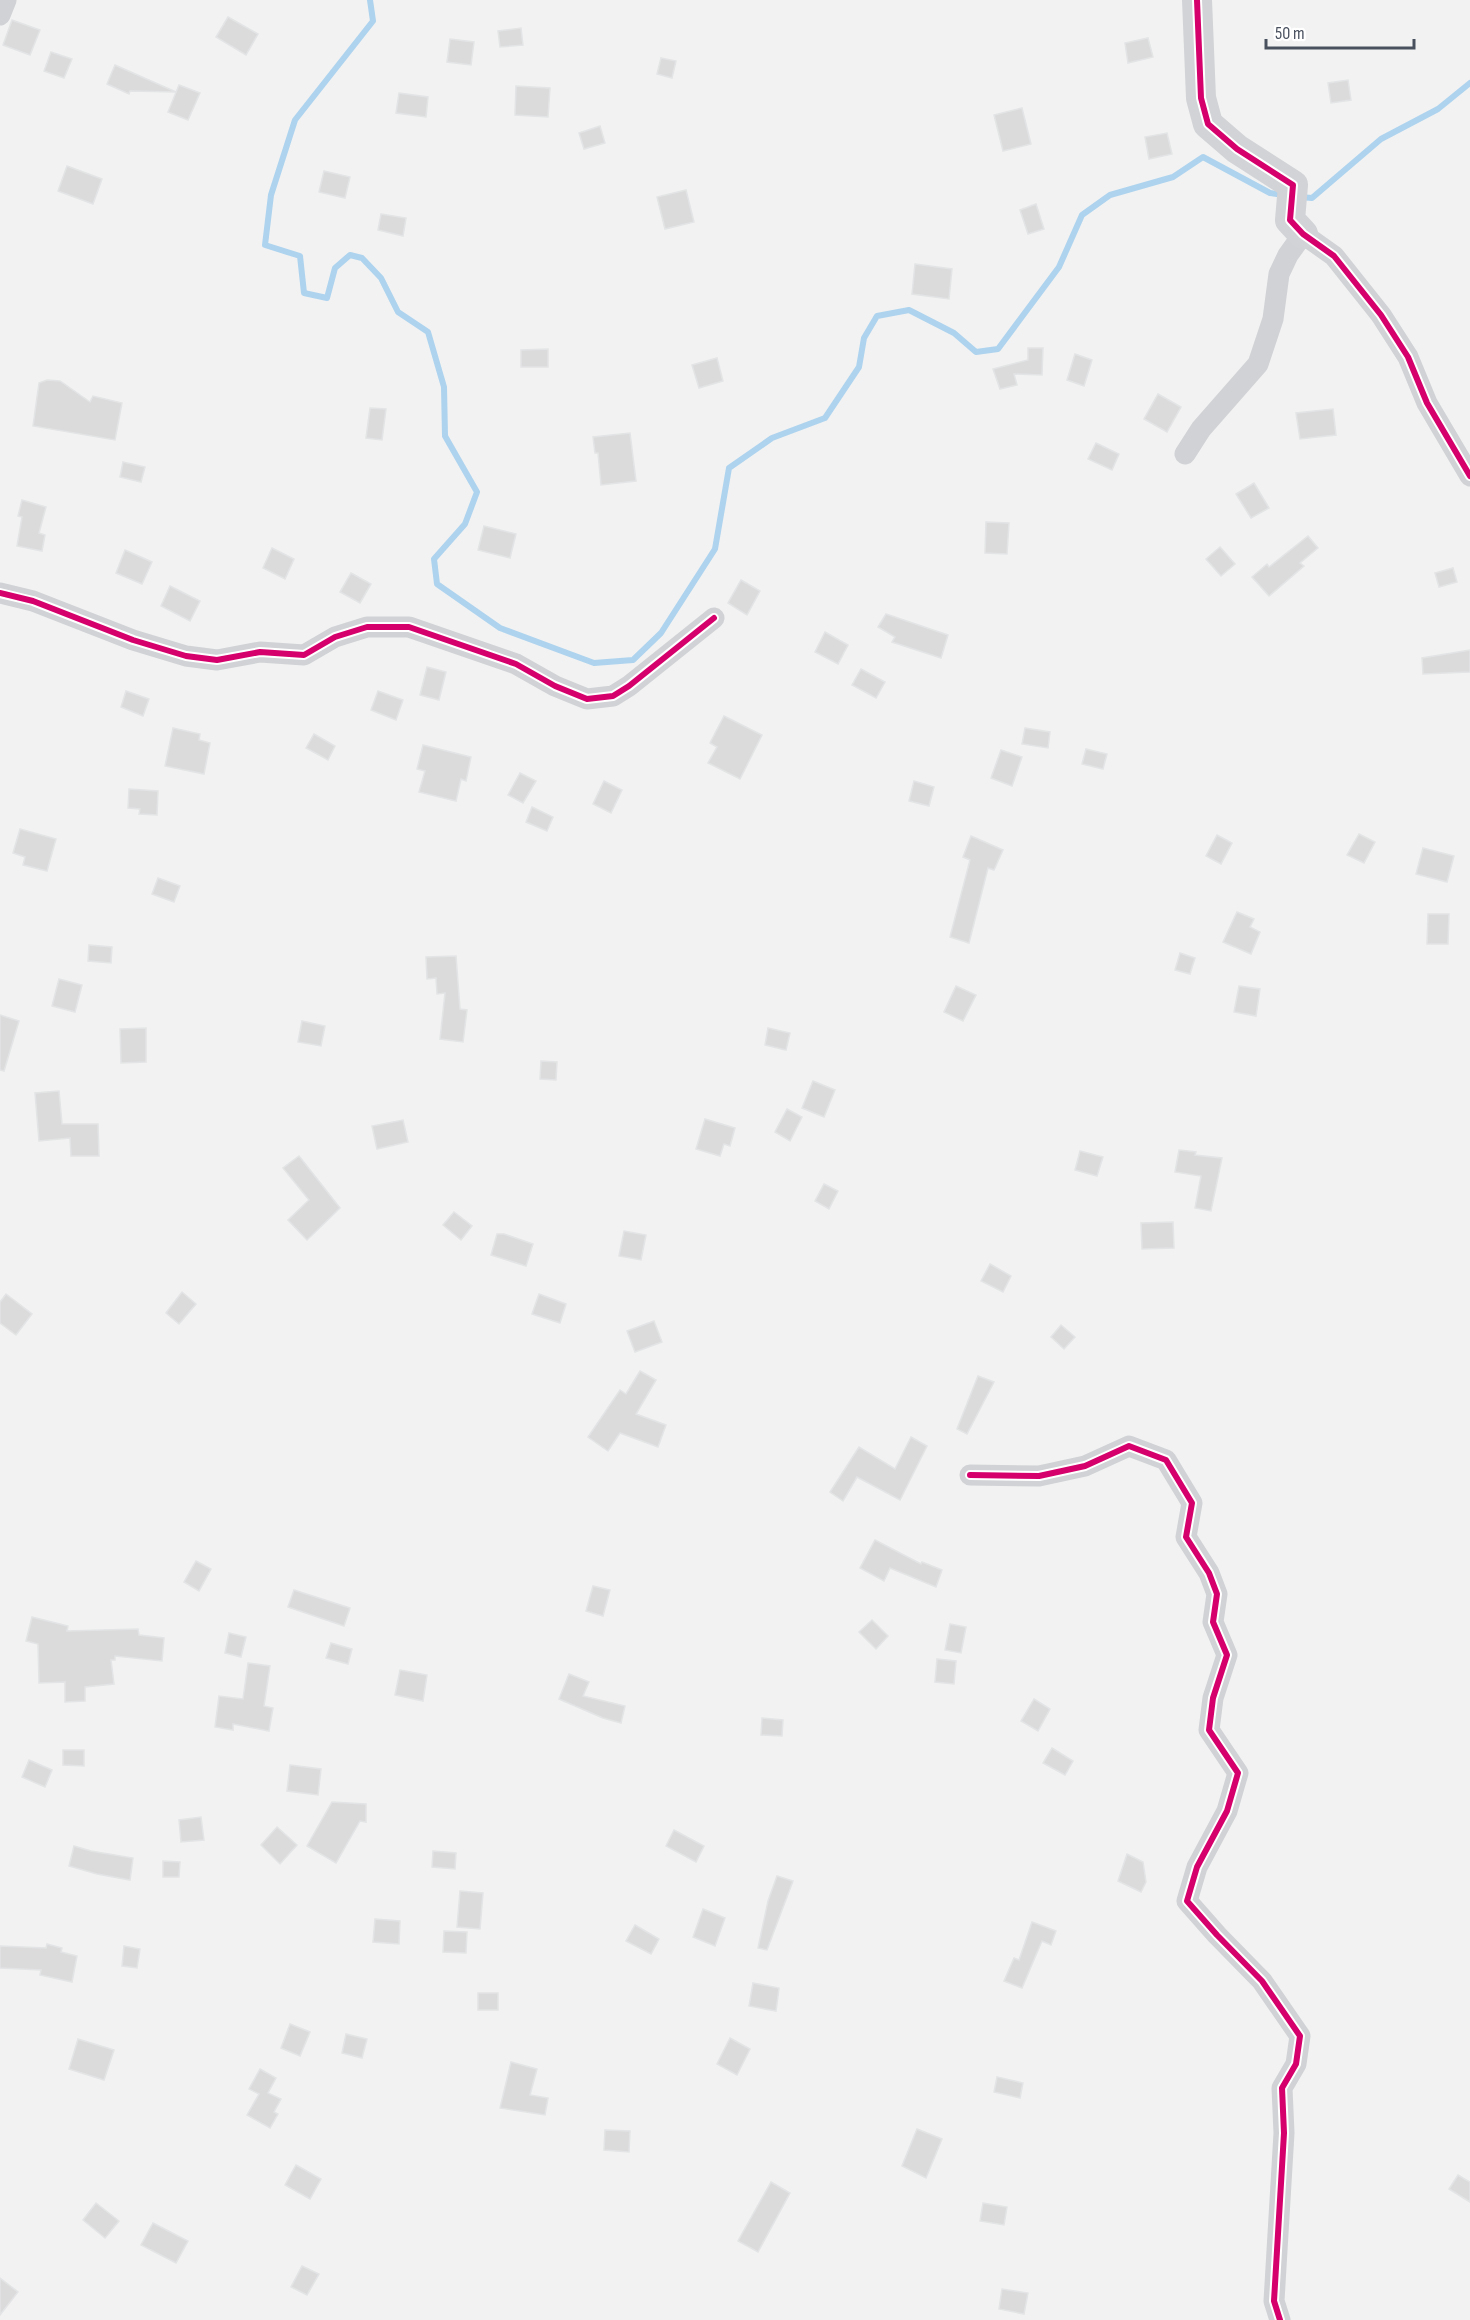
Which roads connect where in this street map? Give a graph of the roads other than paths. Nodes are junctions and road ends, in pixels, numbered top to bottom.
1 (6, 0) edge
2 (1197, 0) edge
3 (0, 15) edge
4 (1297, 227) junction
5 (1185, 454) dead end
6 (1470, 476) edge
7 (0, 593) edge
8 (714, 618) dead end
9 (970, 1476) dead end
10 (1280, 2320) edge

1 - 3 street
2 - 4 street
4 - 5 street
4 - 6 street
7 - 8 street
9 - 10 street

